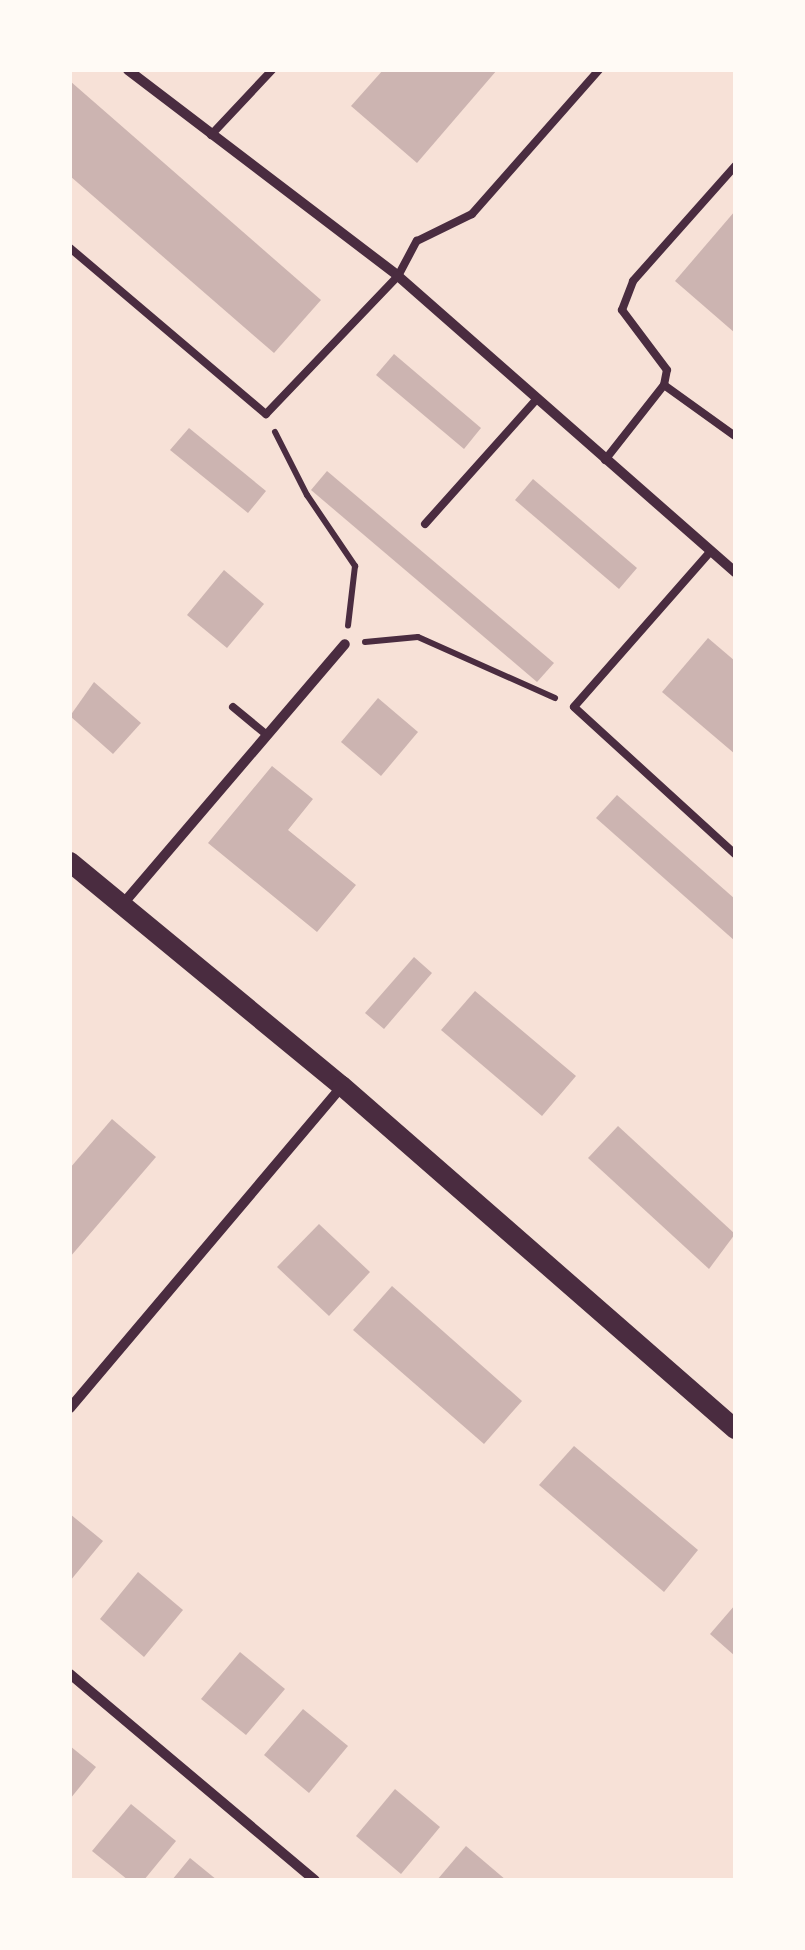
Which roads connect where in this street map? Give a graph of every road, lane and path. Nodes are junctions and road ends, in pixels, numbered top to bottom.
1 (128, 70) edge
2 (272, 70) edge
3 (599, 70) edge
4 (211, 135) junction
5 (735, 166) edge
6 (70, 248) edge
7 (398, 276) junction
8 (664, 385) junction
9 (536, 401) junction
10 (266, 414) junction
11 (735, 436) edge
12 (604, 462) junction
13 (425, 524) dead end
14 (710, 552) junction
15 (735, 572) edge
16 (346, 644) junction
17 (233, 707) dead end
18 (574, 707) junction
19 (267, 735) junction
20 (735, 854) edge
21 (70, 862) edge
22 (122, 906) junction
23 (342, 1086) junction
24 (70, 1408) edge
25 (735, 1429) edge
26 (70, 1674) edge
27 (315, 1880) edge

1 - 4 street
2 - 4 lane
3 - 7 lane
4 - 7 street
5 - 8 lane
6 - 10 lane
7 - 9 street
7 - 10 lane
8 - 11 lane
8 - 12 lane
9 - 12 street
9 - 13 lane
10 - 16 path
12 - 14 street
14 - 15 street
14 - 18 lane
16 - 18 path
16 - 19 street
17 - 19 lane
18 - 20 lane
19 - 22 street
21 - 22 main road
22 - 23 main road
23 - 24 street
23 - 25 main road
26 - 27 street

